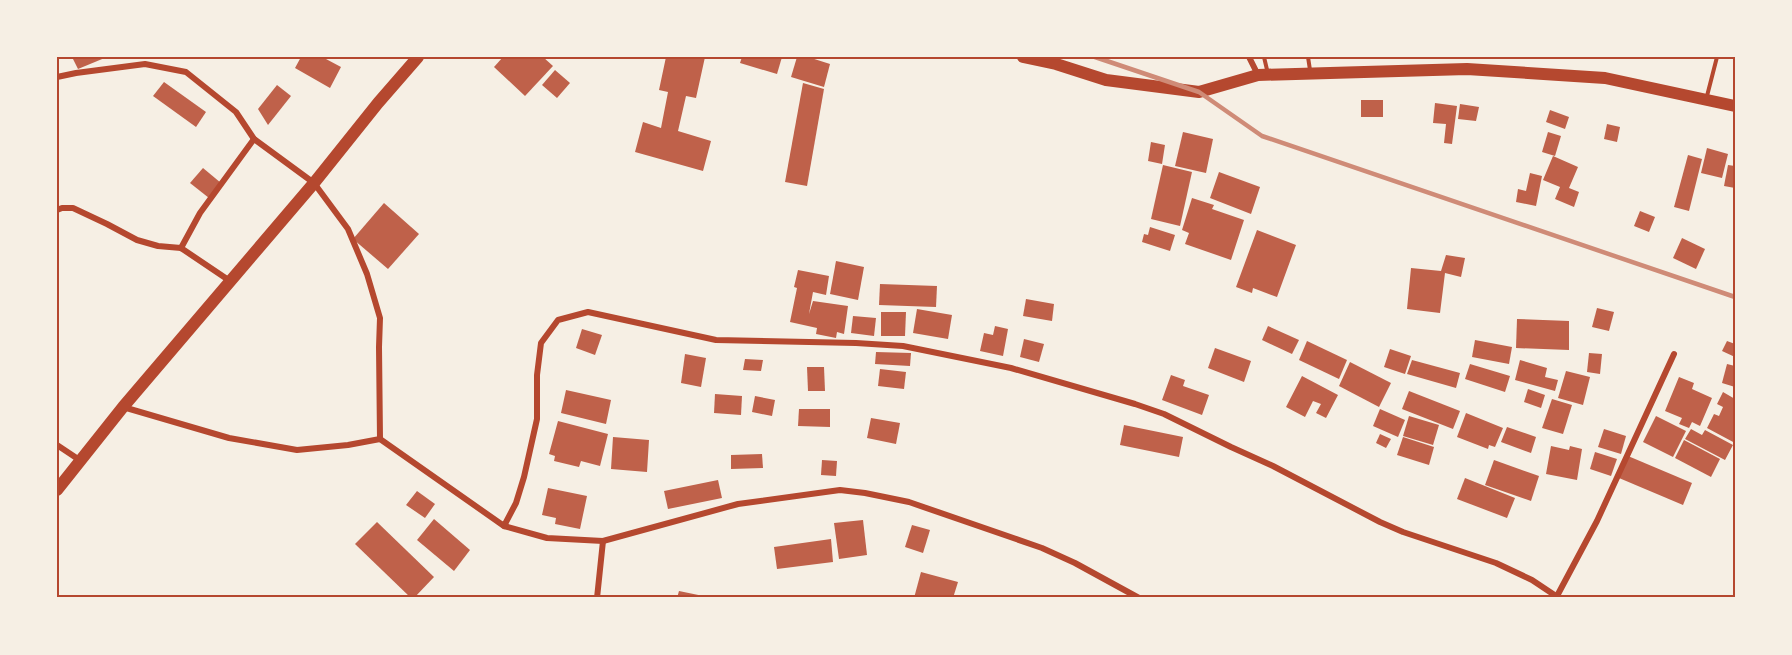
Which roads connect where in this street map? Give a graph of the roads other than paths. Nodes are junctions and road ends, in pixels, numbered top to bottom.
1 (418, 57) edge
2 (1023, 57) edge
3 (1249, 57) edge
4 (1264, 57) edge
5 (1308, 57) edge
6 (1717, 57) edge
7 (1310, 74) junction
8 (1263, 75) junction
9 (57, 77) edge
10 (1706, 100) junction
11 (1735, 106) edge
12 (254, 139) junction
13 (314, 183) junction
14 (57, 210) edge
15 (181, 248) junction
16 (231, 281) junction
17 (1674, 354) dead end
18 (123, 407) junction
19 (380, 439) junction
20 (57, 445) edge
21 (81, 461) junction
22 (57, 490) edge
23 (504, 526) junction
24 (603, 541) junction
25 (1558, 597) edge
26 (597, 598) edge
27 (1139, 598) edge

1 - 13 main road
2 - 8 main road
3 - 8 street
4 - 8 lane
5 - 7 lane
6 - 10 lane
7 - 8 main road
7 - 10 main road
9 - 12 street
10 - 11 main road
12 - 13 street
12 - 15 street
13 - 16 main road
13 - 19 street
14 - 15 street
15 - 16 street
16 - 18 main road
17 - 25 street
18 - 19 street
18 - 21 main road
19 - 23 street
20 - 21 street
21 - 22 main road
23 - 24 street
23 - 25 street
24 - 26 street
24 - 27 street

